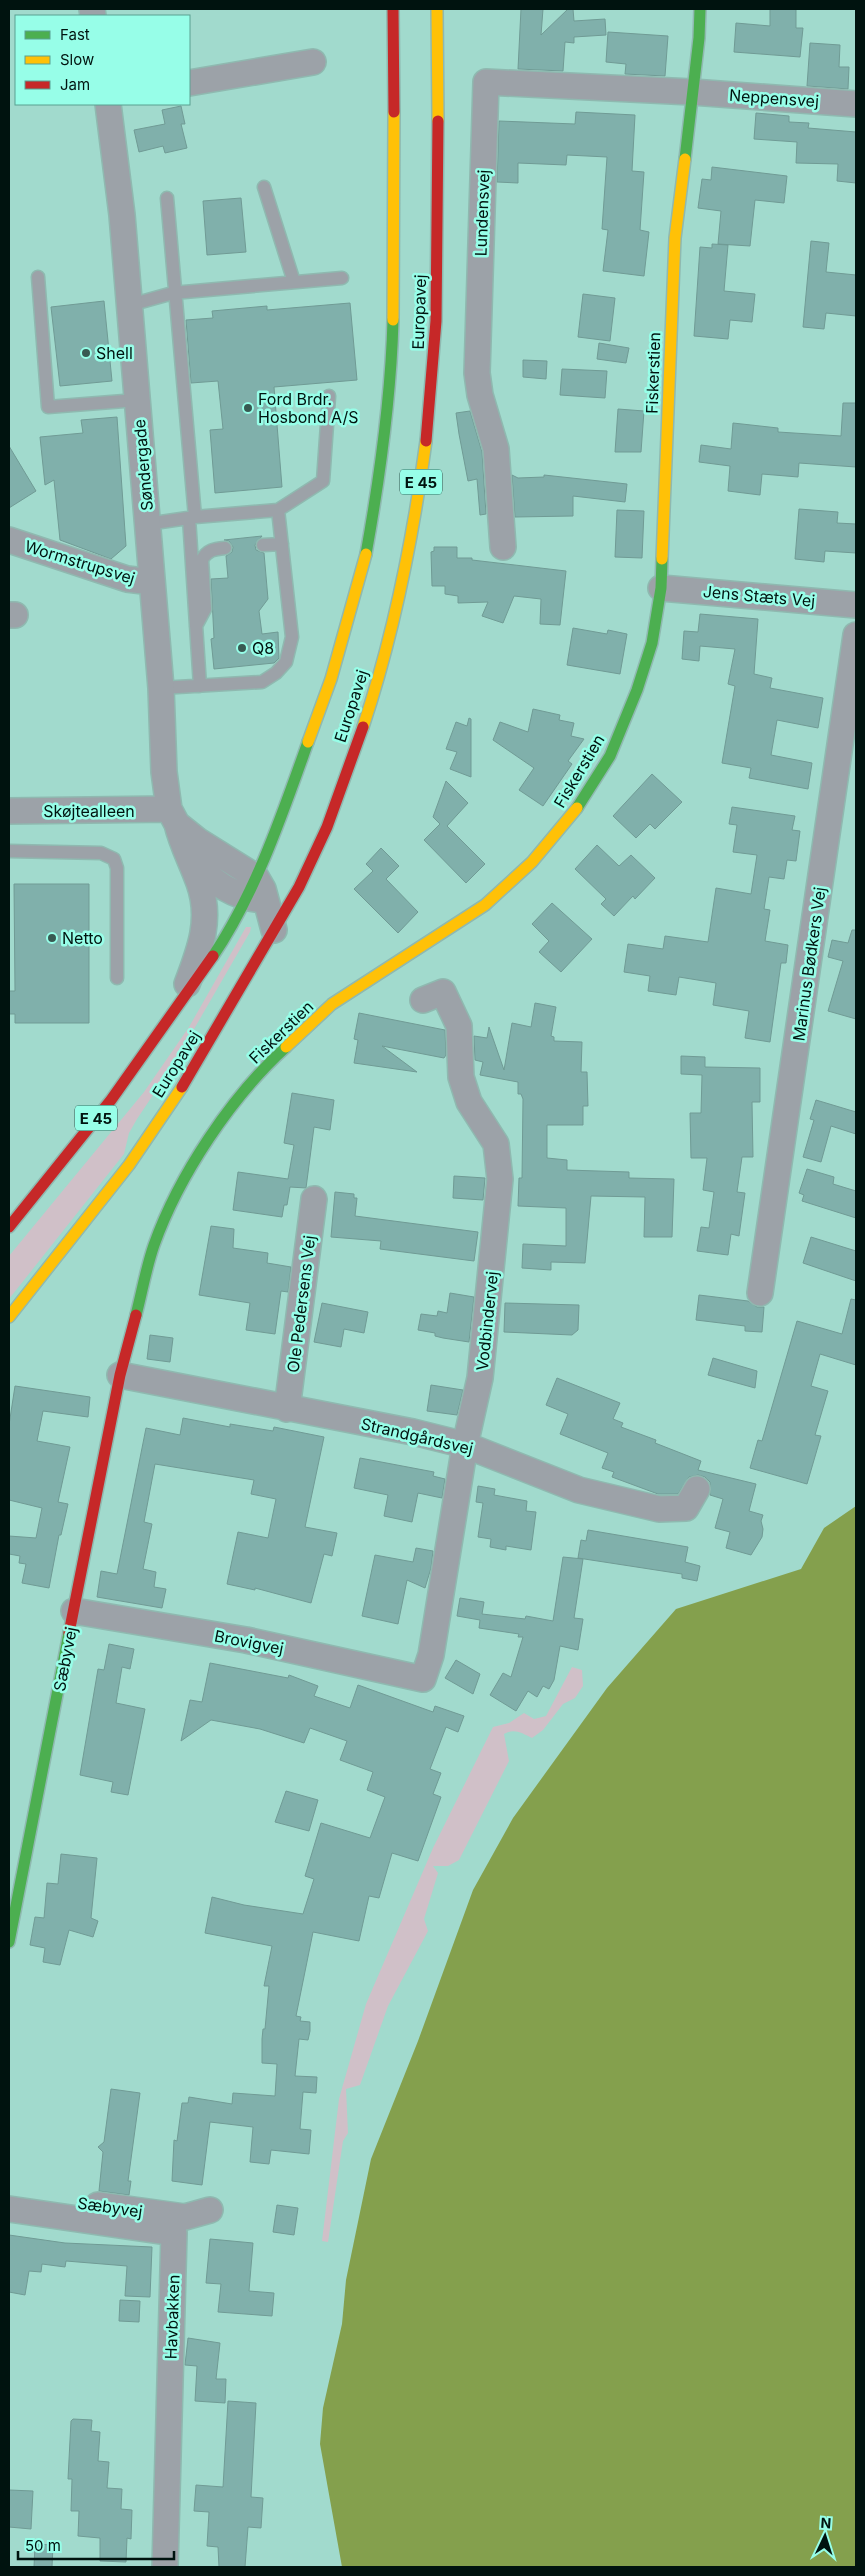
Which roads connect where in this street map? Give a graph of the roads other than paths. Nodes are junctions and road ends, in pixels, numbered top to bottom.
1 (393, 9) edge
2 (437, 9) edge
3 (700, 9) edge
4 (313, 62) dead end
5 (190, 83) edge
6 (692, 92) junction
7 (856, 104) edge
8 (108, 105) edge
9 (264, 187) dead end
10 (167, 198) dead end
11 (38, 277) dead end
12 (342, 278) dead end
13 (294, 282) junction
14 (173, 293) junction
15 (130, 305) junction
16 (329, 396) dead end
17 (137, 400) junction
18 (278, 510) junction
19 (192, 517) junction
20 (148, 524) junction
21 (9, 540) edge
22 (282, 544) junction
23 (263, 545) dead end
24 (503, 547) dead end
25 (225, 548) dead end
26 (152, 582) junction
27 (661, 588) junction
28 (856, 604) edge
29 (196, 626) junction
30 (856, 635) edge
31 (200, 686) junction
32 (161, 688) junction
33 (9, 814) edge
34 (173, 817) junction
35 (9, 851) edge
36 (185, 852) junction
37 (299, 887) junction
38 (256, 892) junction
39 (274, 930) junction
40 (117, 978) dead end
41 (423, 1000) dead end
42 (179, 1006) junction
43 (314, 1199) dead end
44 (9, 1227) edge
45 (760, 1293) dead end
46 (9, 1317) edge
47 (120, 1375) junction
48 (287, 1409) junction
49 (465, 1445) junction
50 (697, 1489) dead end
51 (74, 1611) junction
52 (423, 1679) joint
53 (9, 1942) edge
54 (9, 2193) edge
55 (9, 2209) edge
56 (210, 2210) dead end
57 (165, 2567) edge

1 - 38 main road, Europavej / E 45
2 - 37 main road, Europavej / E 45
3 - 6 main road, Fiskerstien
4 - 5 street
6 - 7 street, Neppensvej
6 - 24 street, Lundensvej
6 - 27 main road, Fiskerstien
8 - 15 street, Søndergade
9 - 13 lane
10 - 14 lane
11 - 17 lane
12 - 13 lane
13 - 14 lane
14 - 15 lane
14 - 19 lane
15 - 17 street, Søndergade
16 - 18 lane
17 - 20 street, Søndergade
18 - 19 lane
18 - 22 lane
19 - 20 lane
19 - 29 lane
20 - 26 street, Søndergade
21 - 26 street, Wormstrupsvej
22 - 23 lane
22 - 31 lane
25 - 29 lane
26 - 32 street, Søndergade
27 - 28 street, Jens Stæts Vej
27 - 47 main road, Fiskerstien
29 - 31 lane
30 - 45 street, Marinus Bødkers Vej
31 - 32 lane
32 - 34 street, Søndergade
33 - 34 street, Skøjtealleen
34 - 36 street, Søndergade
34 - 38 street
35 - 40 lane
36 - 38 street, Søndergade
36 - 42 street, Søndergade
37 - 38 street
37 - 39 main road, Europavej / E 45
38 - 39 street
38 - 42 main road, Europavej / E 45
39 - 46 main road, Europavej / E 45
41 - 49 street, Vodbindervej
42 - 44 main road, Europavej / E 45
43 - 48 street, Ole Pedersens Vej
47 - 48 street, Strandgårdsvej
47 - 51 main road, Sæbyvej
48 - 49 street, Strandgårdsvej
49 - 50 street, Strandgårdsvej
49 - 52 street, Vodbindervej
51 - 52 street, Brovigvej
51 - 53 main road, Sæbyvej
54 - 56 street, Sæbyvej
55 - 57 street, Havbakken

